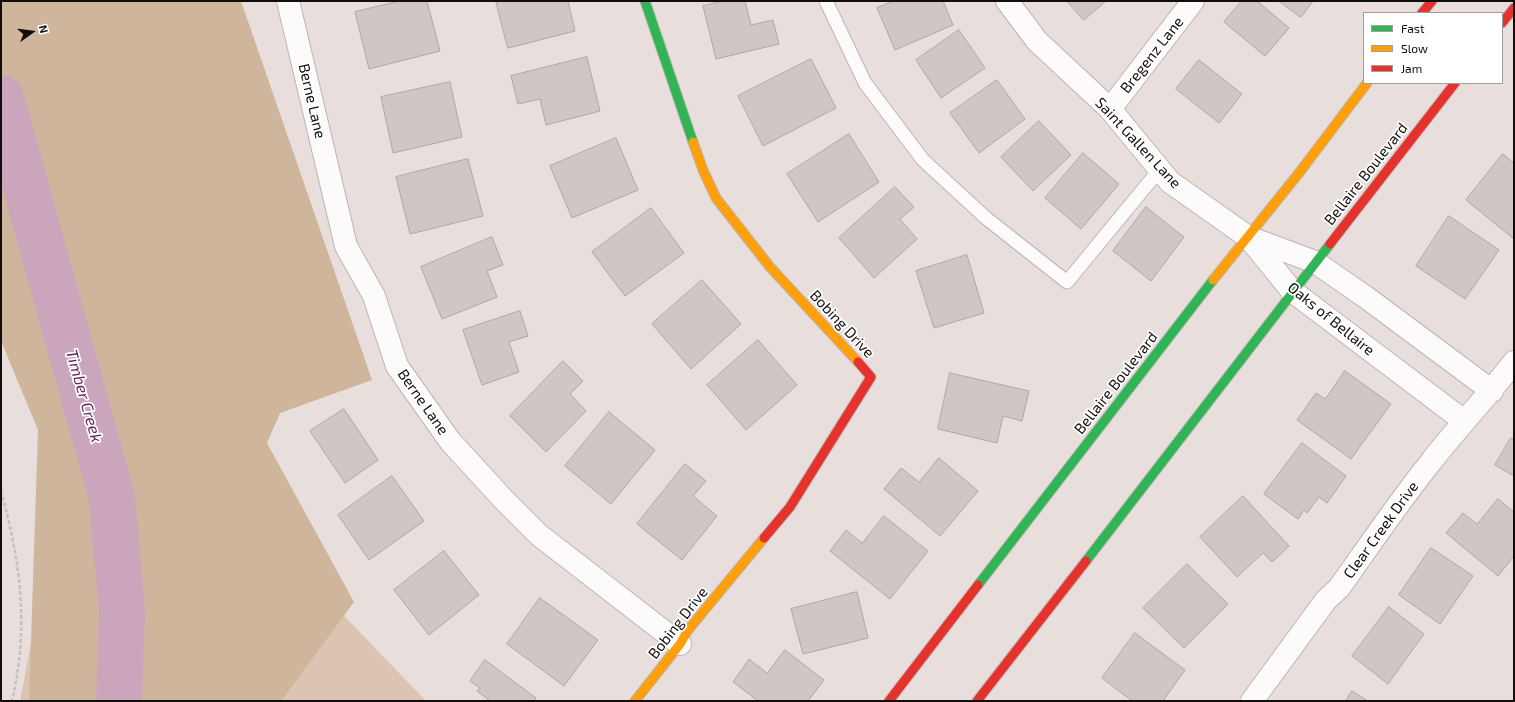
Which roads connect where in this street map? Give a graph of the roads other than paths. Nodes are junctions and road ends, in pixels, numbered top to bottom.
1 (288, 1) edge
2 (645, 1) edge
3 (826, 1) edge
4 (1007, 1) edge
5 (1193, 1) edge
6 (1432, 1) edge
7 (1514, 8) edge
8 (1423, 12) edge
9 (1503, 22) edge
10 (1366, 84) edge
11 (1454, 84) edge
12 (1110, 109) junction
13 (1160, 169) junction
14 (1248, 237) junction
15 (1315, 262) junction
16 (1292, 291) junction
17 (1514, 362) edge
18 (1492, 392) junction
19 (1464, 421) junction
20 (680, 644) junction
21 (635, 701) edge
22 (889, 701) edge
23 (977, 701) edge
24 (1252, 701) edge

1 - 20 street, Berne Lane
2 - 20 main road, Bobing Drive
3 - 13 lane
4 - 12 street, Saint Gallen Lane
5 - 12 street, Bregenz Lane
6 - 8 main road
7 - 9 main road
10 - 14 main road, Bellaire Boulevard
11 - 15 main road, Bellaire Boulevard
12 - 13 street, Saint Gallen Lane
13 - 14 street, Saint Gallen Lane
14 - 15 street, Oaks of Bellaire
14 - 16 street, Oaks of Bellaire
14 - 22 main road, Bellaire Boulevard
15 - 16 main road, Bellaire Boulevard
15 - 18 street, Oaks of Bellaire
16 - 19 street, Oaks of Bellaire
16 - 23 main road, Bellaire Boulevard
17 - 18 street, Clear Creek Drive
18 - 19 street, Clear Creek Drive
19 - 24 street, Clear Creek Drive
20 - 21 main road, Bobing Drive

